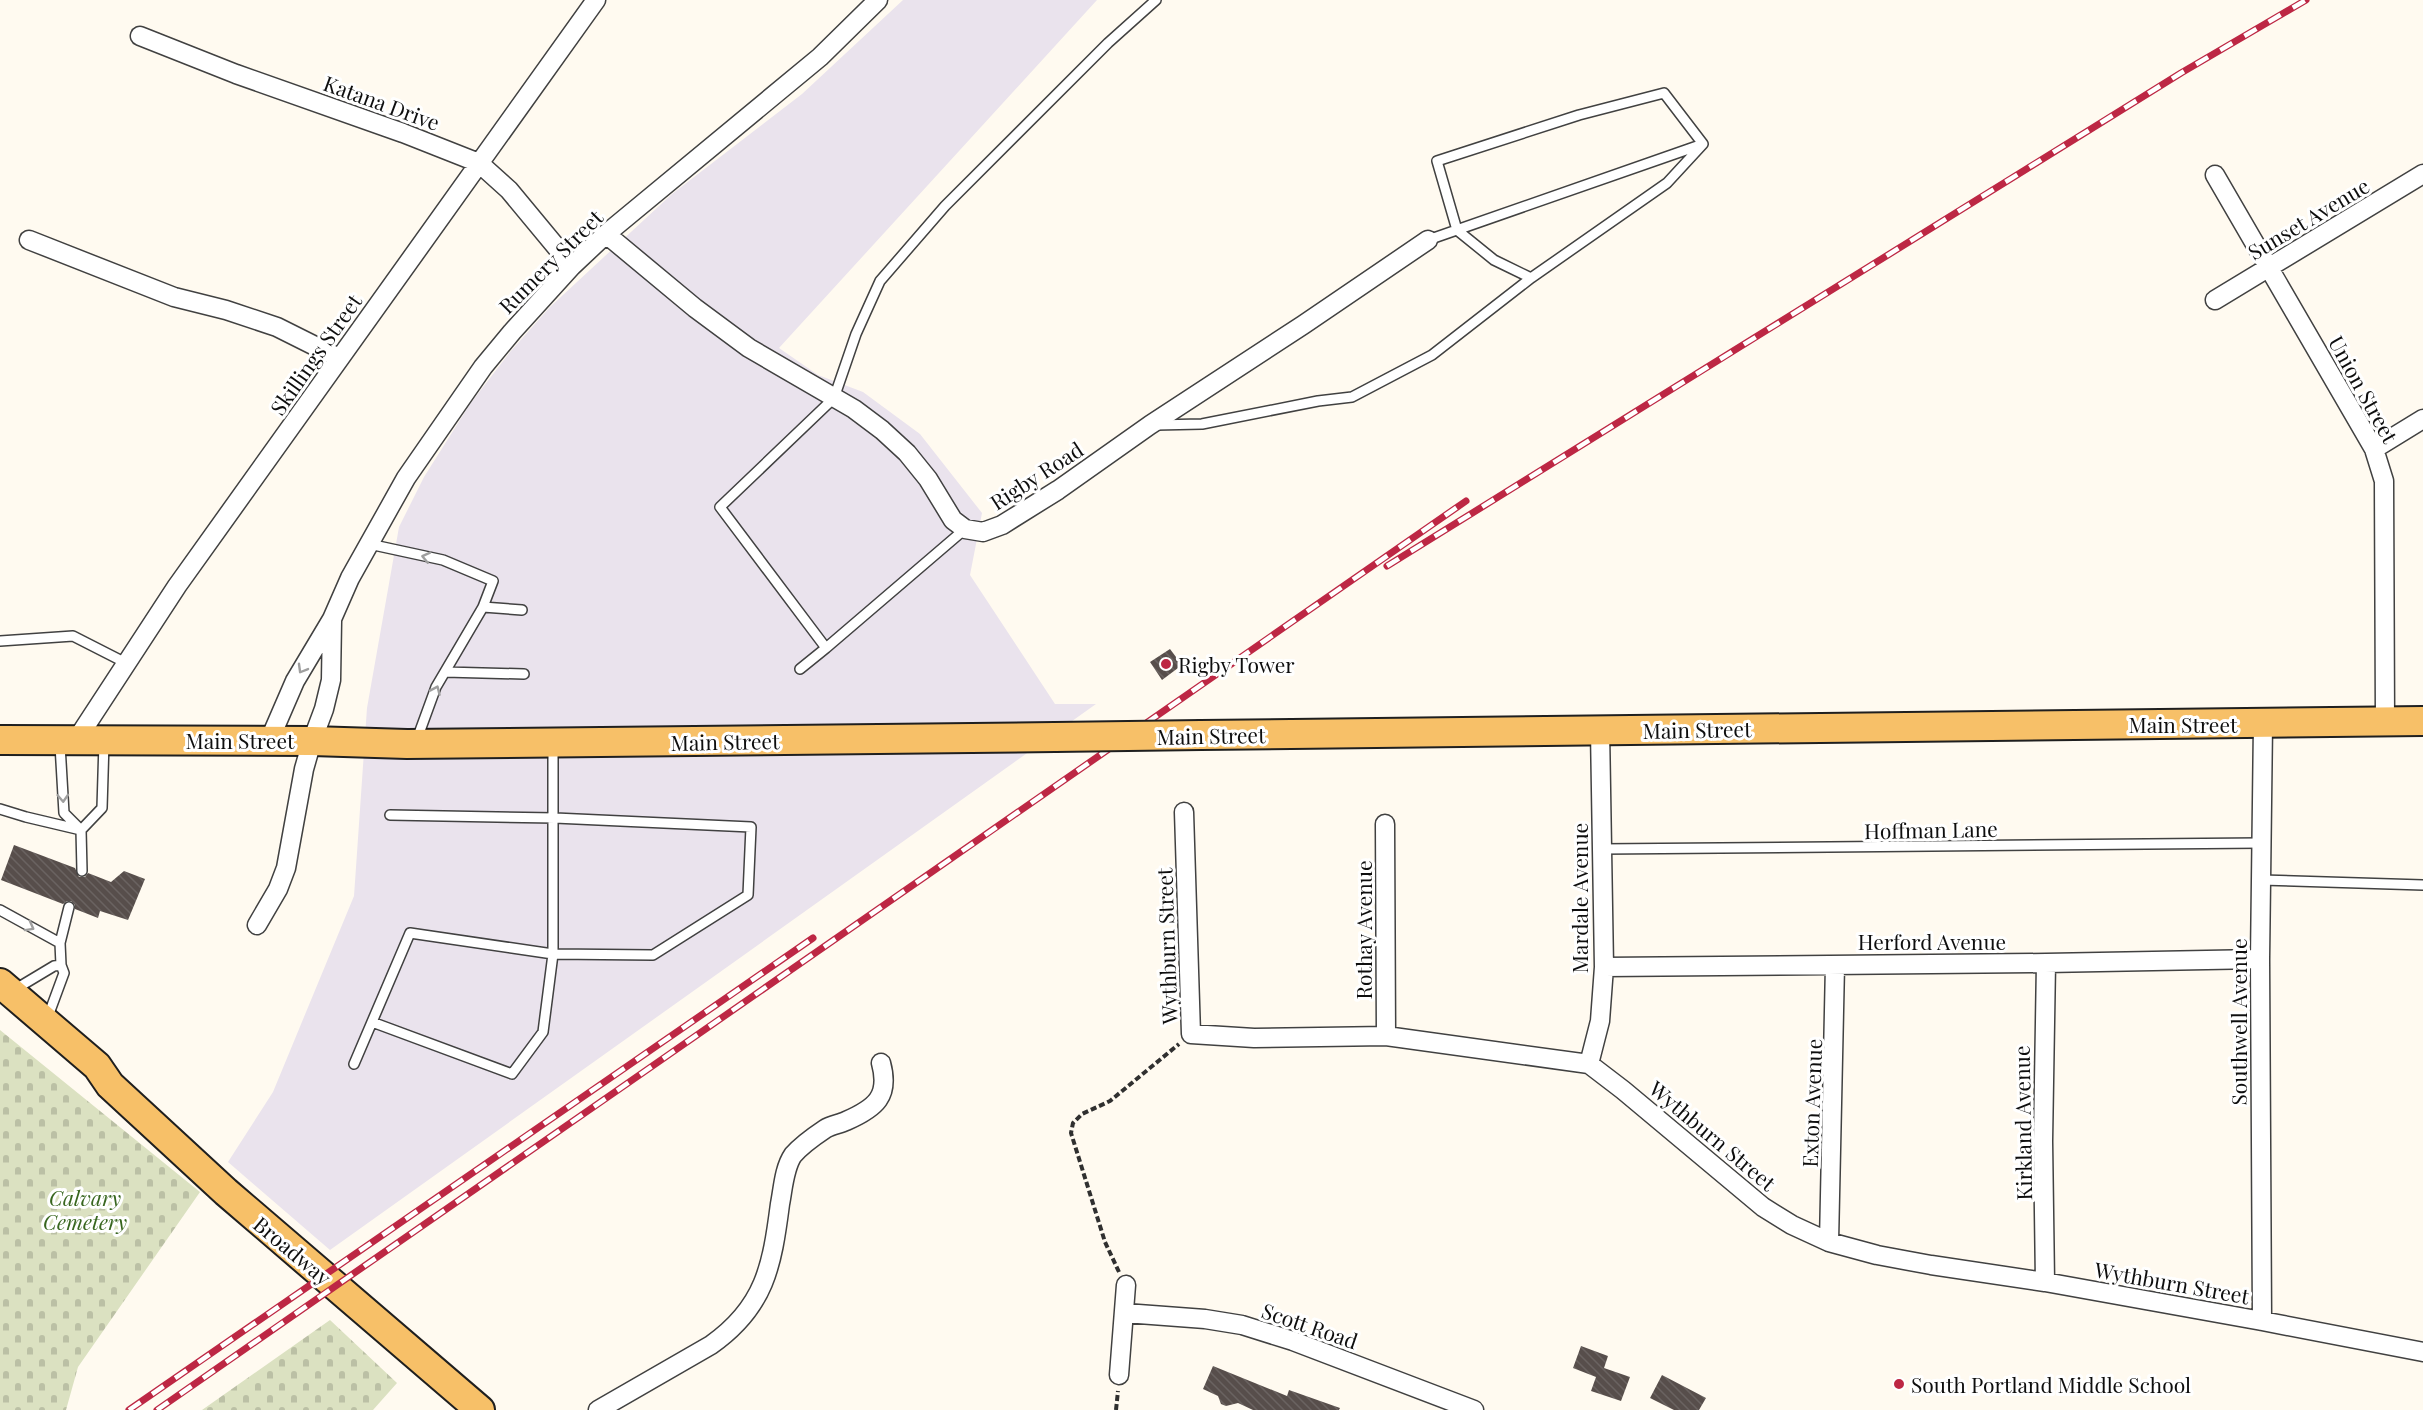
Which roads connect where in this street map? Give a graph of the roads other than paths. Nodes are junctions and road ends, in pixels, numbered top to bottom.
1 (596, 0) edge
2 (878, 0) edge
3 (1156, 0) edge
4 (140, 36) dead end
5 (1703, 144) junction
6 (479, 163) junction
7 (2423, 174) edge
8 (2216, 175) dead end
9 (1457, 230) junction
10 (606, 234) junction
11 (29, 240) dead end
12 (1428, 240) joint
13 (572, 266) junction
14 (2270, 268) junction
15 (1531, 278) junction
16 (2215, 300) dead end
17 (339, 358) junction
18 (834, 398) junction
19 (2423, 420) edge
20 (1150, 425) junction
21 (2374, 449) junction
22 (965, 529) junction
23 (369, 544) junction
24 (483, 607) junction
25 (522, 610) dead end
26 (332, 619) junction
27 (0, 641) edge
28 (826, 648) junction
29 (126, 663) junction
30 (800, 669) dead end
31 (445, 672) junction
32 (524, 674) dead end
33 (2423, 721) edge
34 (2385, 722) junction
35 (2263, 724) junction
36 (1600, 730) junction
37 (68, 739) junction
38 (0, 740) edge
39 (105, 741) junction
40 (269, 741) junction
41 (312, 741) junction
42 (553, 743) junction
43 (415, 744) junction
44 (0, 809) edge
45 (1184, 812) dead end
46 (390, 815) dead end
47 (555, 818) junction
48 (1385, 824) dead end
49 (81, 830) junction
50 (2261, 843) junction
51 (1602, 849) junction
52 (82, 871) dead end
53 (2261, 880) junction
54 (2423, 885) edge
55 (69, 907) dead end
56 (0, 910) edge
57 (257, 925) dead end
58 (60, 943) junction
59 (554, 954) junction
60 (2260, 959) junction
61 (2046, 963) junction
62 (61, 965) junction
63 (1835, 965) junction
64 (1604, 967) junction
65 (4, 992) edge
66 (46, 1021) junction
67 (372, 1022) junction
68 (1386, 1036) junction
69 (880, 1063) dead end
70 (354, 1064) dead end
71 (1589, 1064) junction
72 (110, 1085) junction
73 (1829, 1242) junction
74 (2045, 1282) junction
75 (1126, 1285) road end
76 (1125, 1313) junction
77 (2262, 1320) junction
78 (2423, 1352) edge
79 (1119, 1375) dead end
80 (480, 1410) edge
81 (598, 1410) edge
82 (1474, 1410) edge

1 - 6 street, Skillings Street
2 - 10 street, Rumery Street
3 - 18 lane
4 - 6 street, Katana Drive
5 - 9 lane
5 - 9 lane
5 - 15 lane
6 - 13 street, Katana Drive
6 - 17 street, Skillings Street
7 - 14 street, Sunset Avenue
8 - 14 street, Union Street
9 - 12 lane
9 - 15 lane
10 - 13 street, Rumery Street
10 - 18 street
11 - 17 street
12 - 20 street, Rigby Road
13 - 23 street, Rumery Street
14 - 16 street, Sunset Avenue
14 - 21 street, Union Street
15 - 20 lane
17 - 29 street, Skillings Street
18 - 22 street
18 - 28 lane
19 - 21 street
20 - 22 street, Rigby Road
21 - 34 street, Union Street
22 - 28 lane
24 -> 23 lane
23 - 26 street, Rumery Street
24 - 25 lane
24 - 31 lane
26 -> 40 street, Rumery Street
26 - 41 street, Rumery Street
27 - 29 lane
28 - 30 lane
29 - 37 street, Skillings Street
31 - 32 lane
43 -> 31 lane
33 - 34 main road, Main Street
34 - 35 main road, Main Street
35 - 36 main road, Main Street
35 - 50 street, Southwell Avenue
36 - 42 main road, Main Street, bridge
36 - 51 street, Mardale Avenue
37 - 38 main road, Main Street
37 - 39 main road, Main Street
37 -> 49 lane
39 - 40 main road, Main Street
39 - 49 lane
40 - 41 main road, Main Street
41 - 43 main road, Main Street
41 - 57 street, Rumery Street
42 - 43 main road, Main Street
42 - 47 lane
44 - 49 lane
45 - 68 street, Wythburn Street
46 - 47 lane
47 - 59 lane
47 - 59 lane
48 - 68 street, Rothay Avenue
49 - 52 lane
50 - 51 lane, Hoffman Lane
50 - 53 street, Southwell Avenue
51 - 64 street, Mardale Avenue
53 - 54 lane
53 - 60 street, Southwell Avenue
55 - 58 lane
56 -> 58 lane
58 - 62 lane
59 - 67 lane
59 - 67 lane
60 - 61 street, Herford Avenue
60 - 77 street, Southwell Avenue
61 - 63 street, Herford Avenue
61 - 74 street, Kirkland Avenue
62 - 65 lane
62 - 66 lane
63 - 64 street, Herford Avenue
63 - 73 street, Exton Avenue
64 - 71 street, Mardale Avenue
65 - 66 main road, Broadway
65 - 72 main road, Broadway
66 - 72 main road, Broadway
67 - 70 lane
68 - 71 street, Wythburn Street
69 - 81 street
71 - 73 street, Wythburn Street
72 - 80 main road, Broadway
73 - 74 street, Wythburn Street
74 - 77 street, Wythburn Street
75 - 76 street
76 - 79 street
76 - 82 street, Scott Road
77 - 78 street, Wythburn Street

